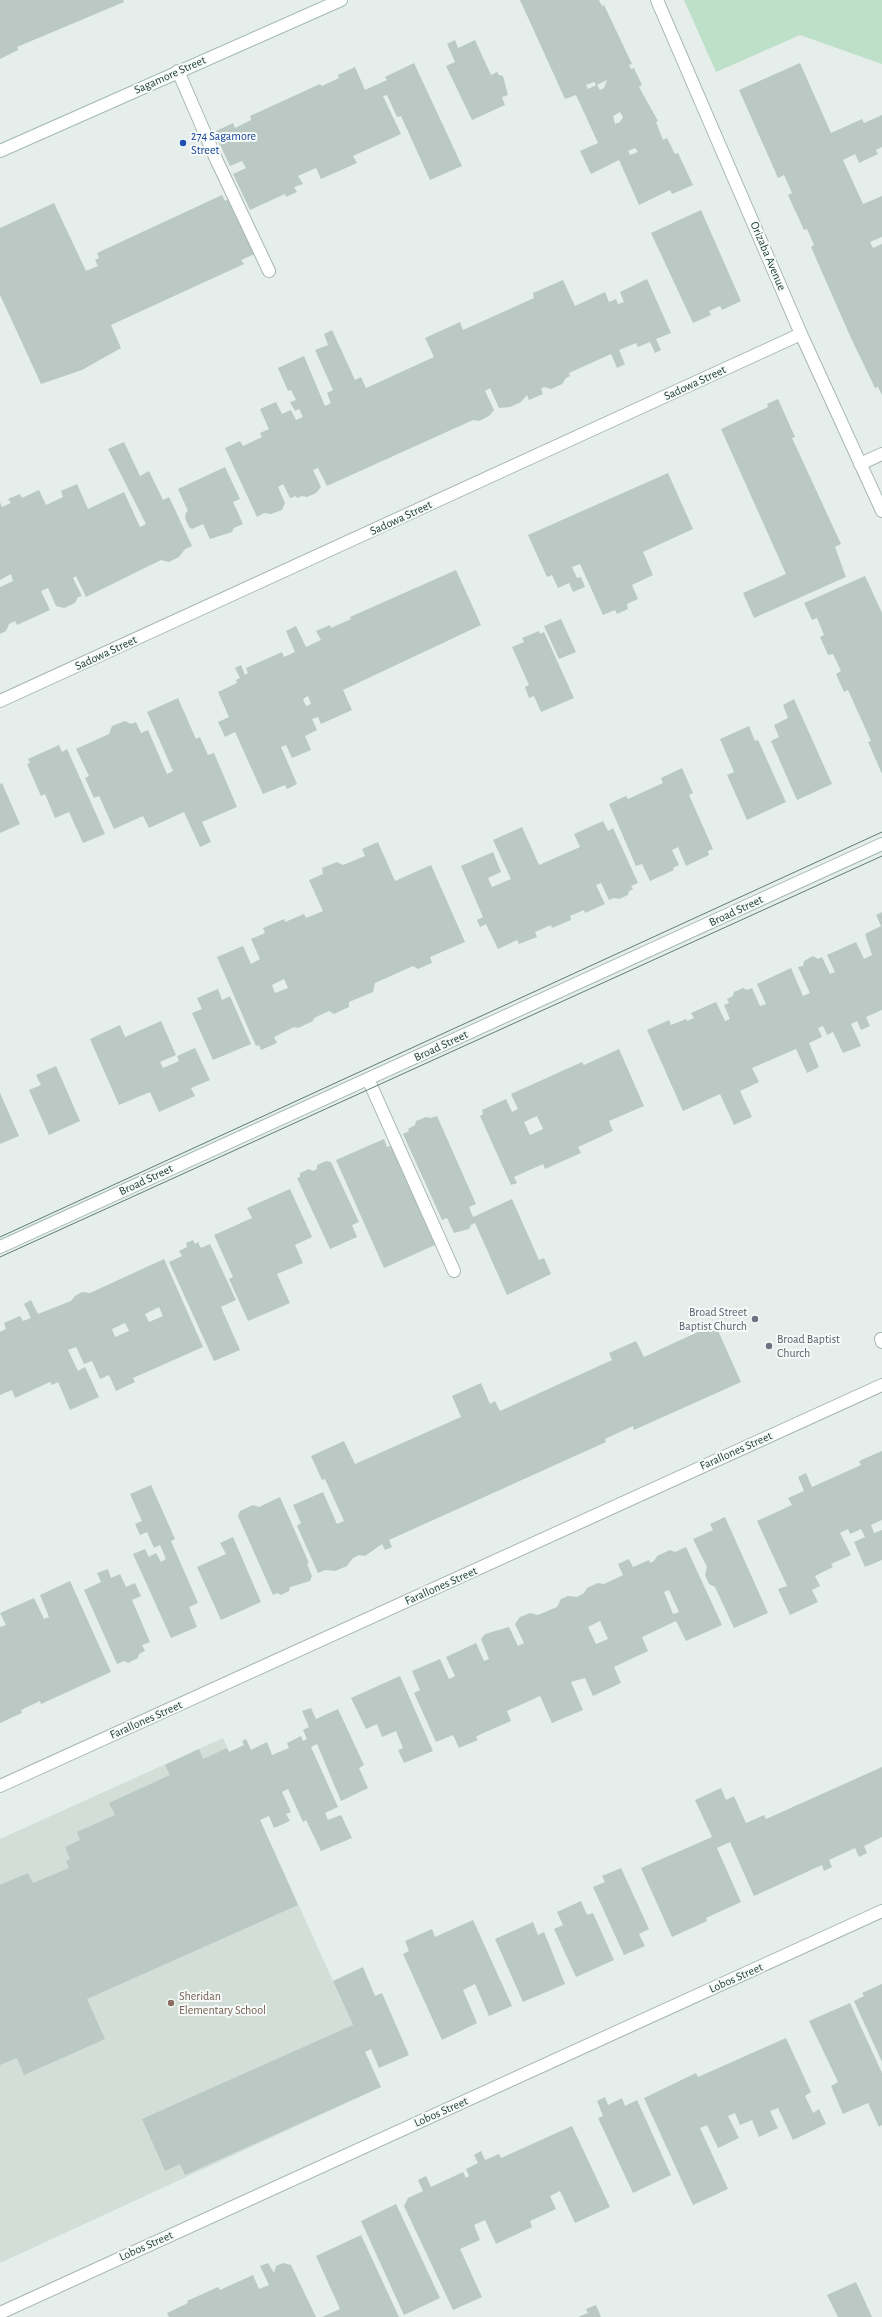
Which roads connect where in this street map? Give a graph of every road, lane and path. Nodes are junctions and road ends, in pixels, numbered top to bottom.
1 (341, 0) edge
2 (657, 0) edge
3 (178, 71) junction
4 (0, 151) edge
5 (269, 271) dead end
6 (801, 334) junction
7 (882, 454) edge
8 (860, 464) junction
9 (882, 511) edge
10 (0, 701) edge
11 (882, 844) edge
12 (368, 1079) junction
13 (0, 1247) edge
14 (454, 1271) dead end
15 (882, 1385) edge
16 (0, 1786) edge
17 (882, 1911) edge
18 (0, 2313) edge

1 - 3 street, Sagamore Street
2 - 6 street, Orizaba Avenue
3 - 4 street, Sagamore Street
3 - 5 street
6 - 8 street, Orizaba Avenue
6 - 10 street, Sadowa Street
7 - 8 street
8 - 9 street, Orizaba Avenue
11 - 12 street, Broad Street
12 - 13 street, Broad Street
12 - 14 street
15 - 16 street, Farallones Street
17 - 18 street, Lobos Street

